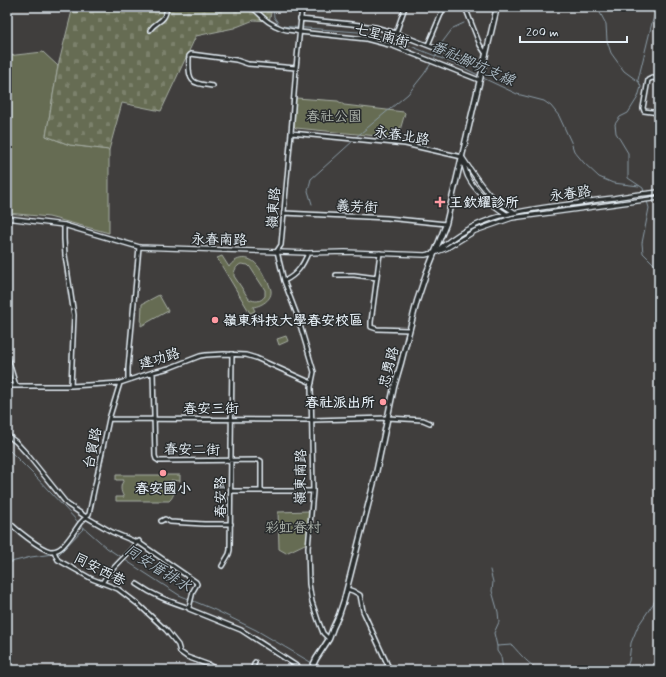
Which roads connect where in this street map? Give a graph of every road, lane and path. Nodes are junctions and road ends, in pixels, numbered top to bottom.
1 (167, 7) edge
2 (252, 7) edge
3 (302, 7) edge
4 (405, 7) edge
5 (444, 7) edge
6 (465, 7) edge
7 (497, 7) edge
8 (300, 21) junction
9 (150, 30) dead end
10 (299, 31) junction
11 (396, 33) junction
12 (428, 45) junction
13 (486, 54) junction
14 (296, 68) junction
15 (483, 69) junction
16 (480, 79) junction
17 (659, 79) edge
18 (213, 86) dead end
19 (659, 114) edge
20 (291, 133) junction
21 (462, 157) junction
22 (659, 192) edge
23 (657, 199) edge
24 (514, 212) junction
25 (284, 213) junction
26 (506, 214) junction
27 (521, 216) junction
28 (7, 218) edge
29 (512, 218) junction
30 (446, 224) junction
31 (64, 225) junction
32 (139, 247) junction
33 (277, 251) junction
34 (308, 252) junction
35 (380, 253) junction
36 (434, 253) junction
37 (336, 275) dead end
38 (377, 278) junction
39 (284, 281) junction
40 (409, 330) junction
41 (232, 354) junction
42 (7, 355) edge
43 (153, 372) junction
44 (128, 380) junction
45 (120, 383) junction
46 (312, 383) junction
47 (7, 386) edge
48 (16, 386) junction
49 (71, 386) junction
50 (388, 418) junction
51 (109, 419) junction
52 (154, 419) junction
53 (231, 420) junction
54 (312, 420) junction
55 (430, 423) dead end
56 (7, 435) edge
57 (231, 460) junction
58 (230, 491) junction
59 (261, 491) junction
60 (313, 491) junction
61 (86, 517) junction
62 (7, 520) edge
63 (161, 521) dead end
64 (10, 523) junction
65 (231, 524) junction
66 (7, 529) edge
67 (138, 542) junction
68 (54, 551) junction
69 (222, 566) dead end
70 (102, 583) junction
71 (137, 584) dead end
72 (347, 589) junction
73 (189, 607) junction
74 (329, 639) junction
75 (255, 662) dead end
76 (218, 670) edge
77 (252, 670) edge
78 (303, 670) edge
79 (311, 670) edge
80 (390, 670) edge

1 - 9 street
2 - 10 street, 七星南街
3 - 8 street
4 - 11 street
5 - 12 street
6 - 13 street
7 - 13 main road
8 - 10 street, 嶺東路
8 - 11 street
10 - 14 street, 嶺東路
10 - 16 street, 七星南街
11 - 12 street
12 - 15 street
13 - 15 main road
14 - 18 street
14 - 20 street, 嶺東路
15 - 16 main road, 忠勇路
16 - 21 main road, 忠勇路
17 - 19 street
20 - 21 street, 永春北路
20 - 25 street, 嶺東路
21 - 24 street
21 - 26 street
21 - 30 main road, 忠勇路
22 - 24 street, 永春路
23 - 27 street, 永春路
24 - 26 street, 永春路
24 - 27 street
25 - 30 street, 義芳街
25 - 33 street, 嶺東路
26 - 29 street
26 - 36 street
27 - 29 street, 永春路
28 - 31 street, 永春南路
29 - 36 street, 永春南路
30 - 36 main road, 忠勇路
31 - 32 street, 永春南路
31 - 49 street
32 - 33 street, 永春南路
32 - 44 street
33 - 34 street, 永春南路
33 - 39 street, 嶺東路
34 - 35 street, 永春南路
34 - 39 street
35 - 36 street, 永春南路
35 - 38 street
36 - 40 main road, 忠勇路
37 - 38 street
38 - 40 street
39 - 46 street, 嶺東路
40 - 50 main road, 忠勇路
41 - 43 street, 建功路
41 - 46 street, 建功路
41 - 53 street, 春安路
42 - 48 street
43 - 44 street, 建功路
43 - 52 street, 春安二街
44 - 45 street, 建功路
45 - 49 street, 建功路
45 - 51 street, 台貿路
46 - 54 street, 嶺東南路
47 - 48 street, 建功路
48 - 49 street, 建功路
50 - 54 street
50 - 55 street
50 - 72 main road, 忠勇路
51 - 52 street, 春安三街
51 - 61 street, 台貿路
52 - 53 street, 春安三街
52 - 57 street, 春安二街
53 - 54 street, 春安三街
53 - 57 street, 春安路
54 - 60 street, 嶺東南路
56 - 61 street
57 - 58 street, 春安路
57 - 59 street, 春安二街
58 - 59 street
58 - 65 street, 春安路
59 - 60 street
60 - 74 street, 嶺東南路
61 - 67 street
61 - 68 street
62 - 64 street, 同安西巷
63 - 65 street
64 - 66 street
64 - 68 street, 同安西巷
65 - 69 street, 春安路
67 - 70 street
67 - 73 street
68 - 70 street, 同安西巷
70 - 76 street, 同安西巷
71 - 73 street
72 - 74 main road, 忠勇路
72 - 80 street
73 - 78 street
74 - 79 main road, 忠勇路
75 - 77 street

